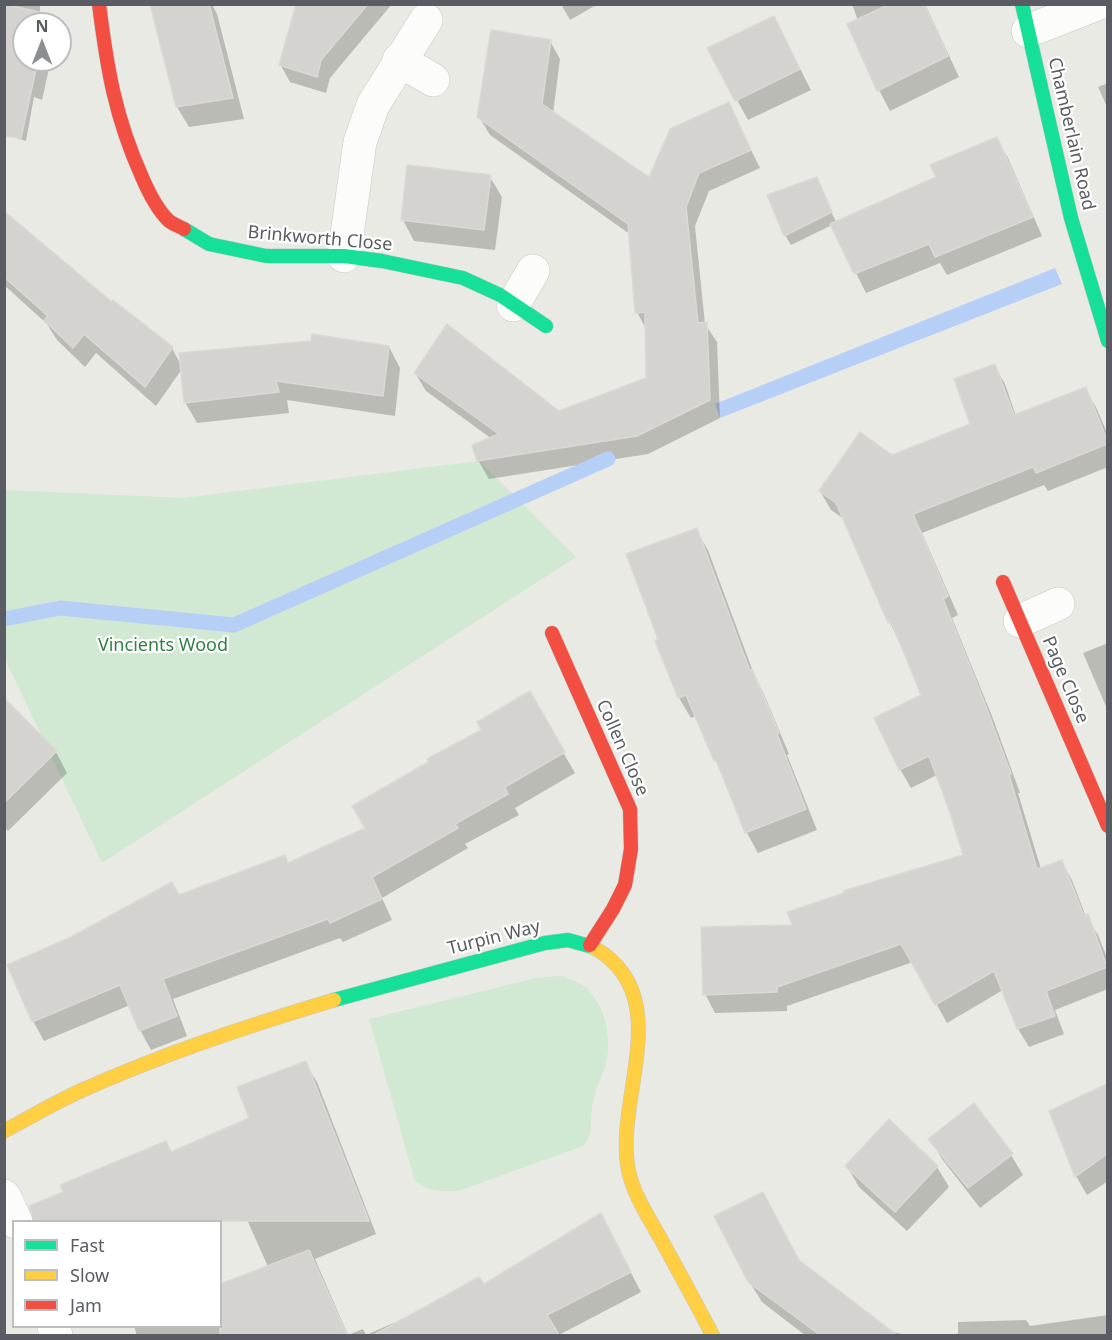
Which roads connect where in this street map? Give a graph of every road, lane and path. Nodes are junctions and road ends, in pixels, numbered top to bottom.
1 (99, 4) edge
2 (1097, 4) edge
3 (1025, 18) edge
4 (426, 20) dead end
5 (399, 60) junction
6 (433, 80) dead end
7 (344, 256) junction
8 (534, 271) dead end
9 (513, 305) junction
10 (546, 326) dead end
11 (1107, 341) edge
12 (1003, 582) dead end
13 (1058, 604) dead end
14 (1020, 621) junction
15 (552, 633) dead end
16 (1107, 826) edge
17 (590, 945) junction
18 (4, 1131) edge
19 (4, 1196) edge
20 (16, 1220) edge
21 (713, 1335) edge

1 - 7 street, Brinkworth Close
2 - 3 street
3 - 11 street, Chamberlain Road
4 - 5 street
5 - 6 street
5 - 7 street
7 - 9 street, Brinkworth Close
8 - 9 street
9 - 10 street, Brinkworth Close
12 - 14 street, Page Close
13 - 14 street
14 - 16 street, Page Close
15 - 17 street, Collen Close
17 - 18 street, Turpin Way
17 - 21 street, Turpin Way
19 - 20 street

